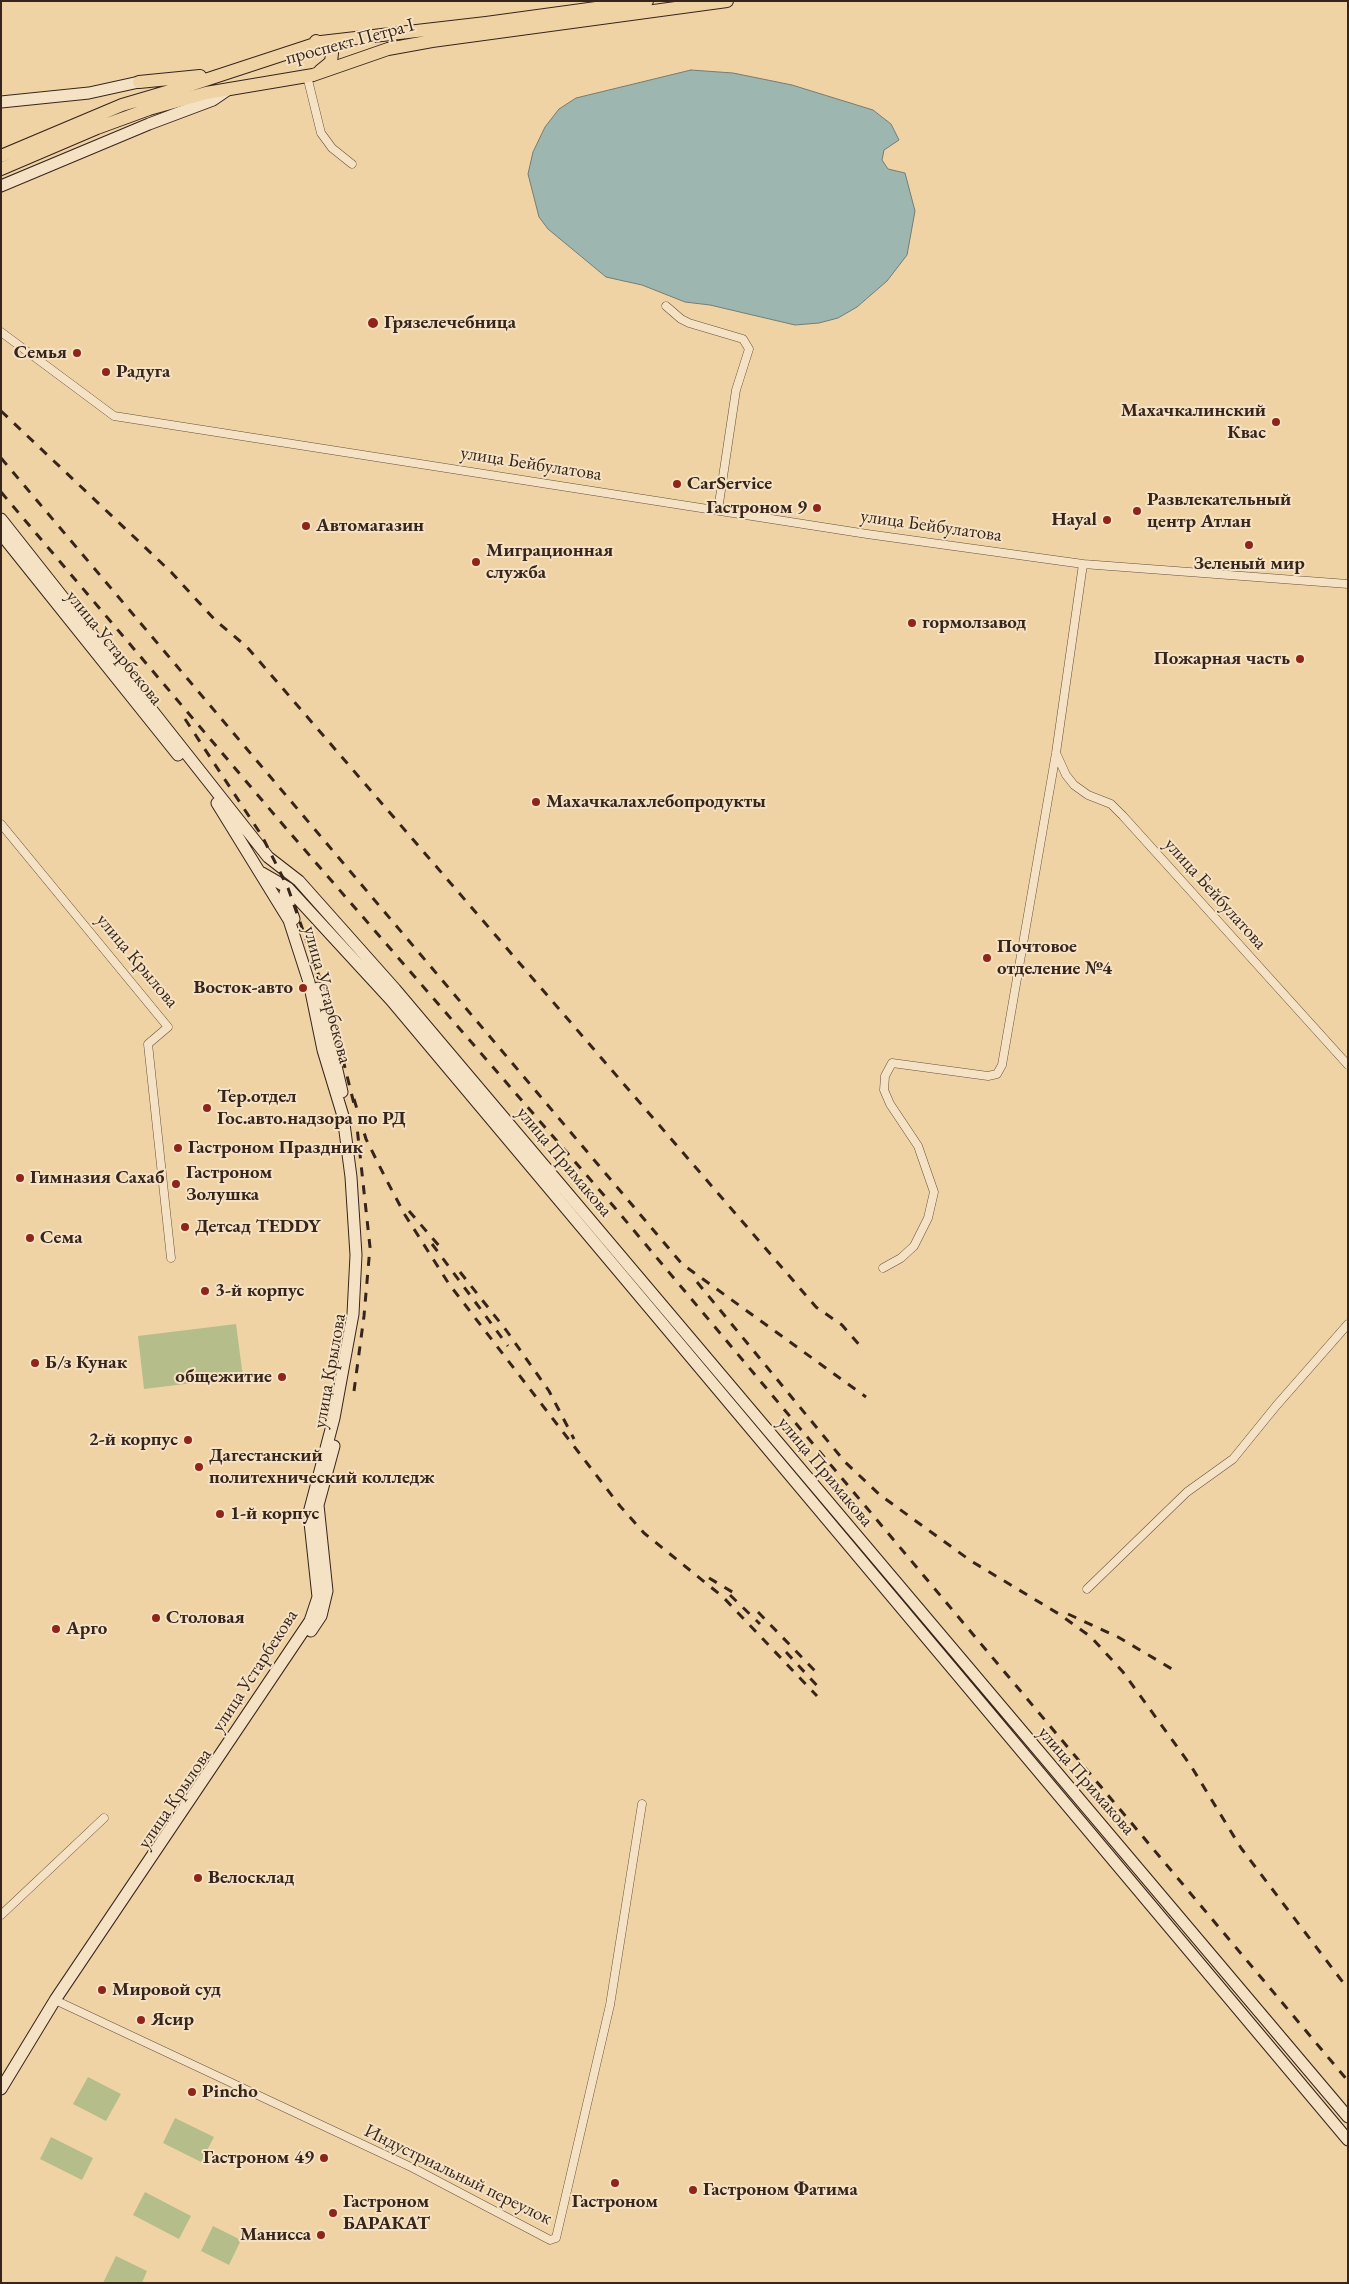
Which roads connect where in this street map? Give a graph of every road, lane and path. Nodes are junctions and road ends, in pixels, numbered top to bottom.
1 (646, 1) edge
2 (727, 1) edge
3 (315, 41) junction
4 (310, 75) junction
5 (139, 82) joint
6 (230, 88) junction
7 (1, 102) edge
8 (54, 140) junction
9 (1, 156) edge
10 (352, 164) dead end
11 (1, 170) edge
12 (1, 186) edge
13 (666, 306) dead end
14 (1, 332) edge
15 (718, 510) junction
16 (1, 519) edge
17 (1, 534) edge
18 (1083, 564) junction
19 (1348, 584) edge
20 (1056, 753) junction
21 (1, 824) edge
22 (274, 862) junction
23 (260, 872) junction
24 (287, 891) junction
25 (1348, 1065) edge
26 (171, 1258) dead end
27 (883, 1268) dead end
28 (1348, 1324) edge
29 (1087, 1590) dead end
30 (642, 1804) dead end
31 (104, 1818) dead end
32 (1, 1915) edge
33 (56, 2001) junction
34 (1, 2089) edge
35 (1, 2094) edge
36 (1348, 2117) edge
37 (1348, 2140) edge

1 - 3 main road, проспект Петра I
2 - 4 main road, проспект Петра I
3 - 4 main road
3 - 5 main road
3 - 8 main road
4 - 6 main road, проспект Петра I
4 - 10 street
5 - 7 main road
6 - 8 main road
6 - 12 main road, проспект Петра I
8 - 9 main road
8 - 11 main road
13 - 15 street
14 - 15 street, улица Бейбулатова
15 - 18 street, улица Бейбулатова
16 - 22 main road
17 - 23 main road, улица Устарбекова
18 - 19 street, улица Бейбулатова
18 - 20 street
20 - 25 street, улица Бейбулатова
20 - 27 street
21 - 26 street, улица Крылова
22 - 23 main road
22 - 24 main road, улица Крылова
22 - 36 main road, улица Примакова
23 - 24 main road
23 - 33 main road, улица Устарбекова
24 - 33 main road, улица Крылова
24 - 37 main road, улица Примакова
28 - 29 street
30 - 33 street, Индустриальный переулок
31 - 32 street
33 - 34 main road, улица Устарбекова
33 - 35 main road, улица Крылова

